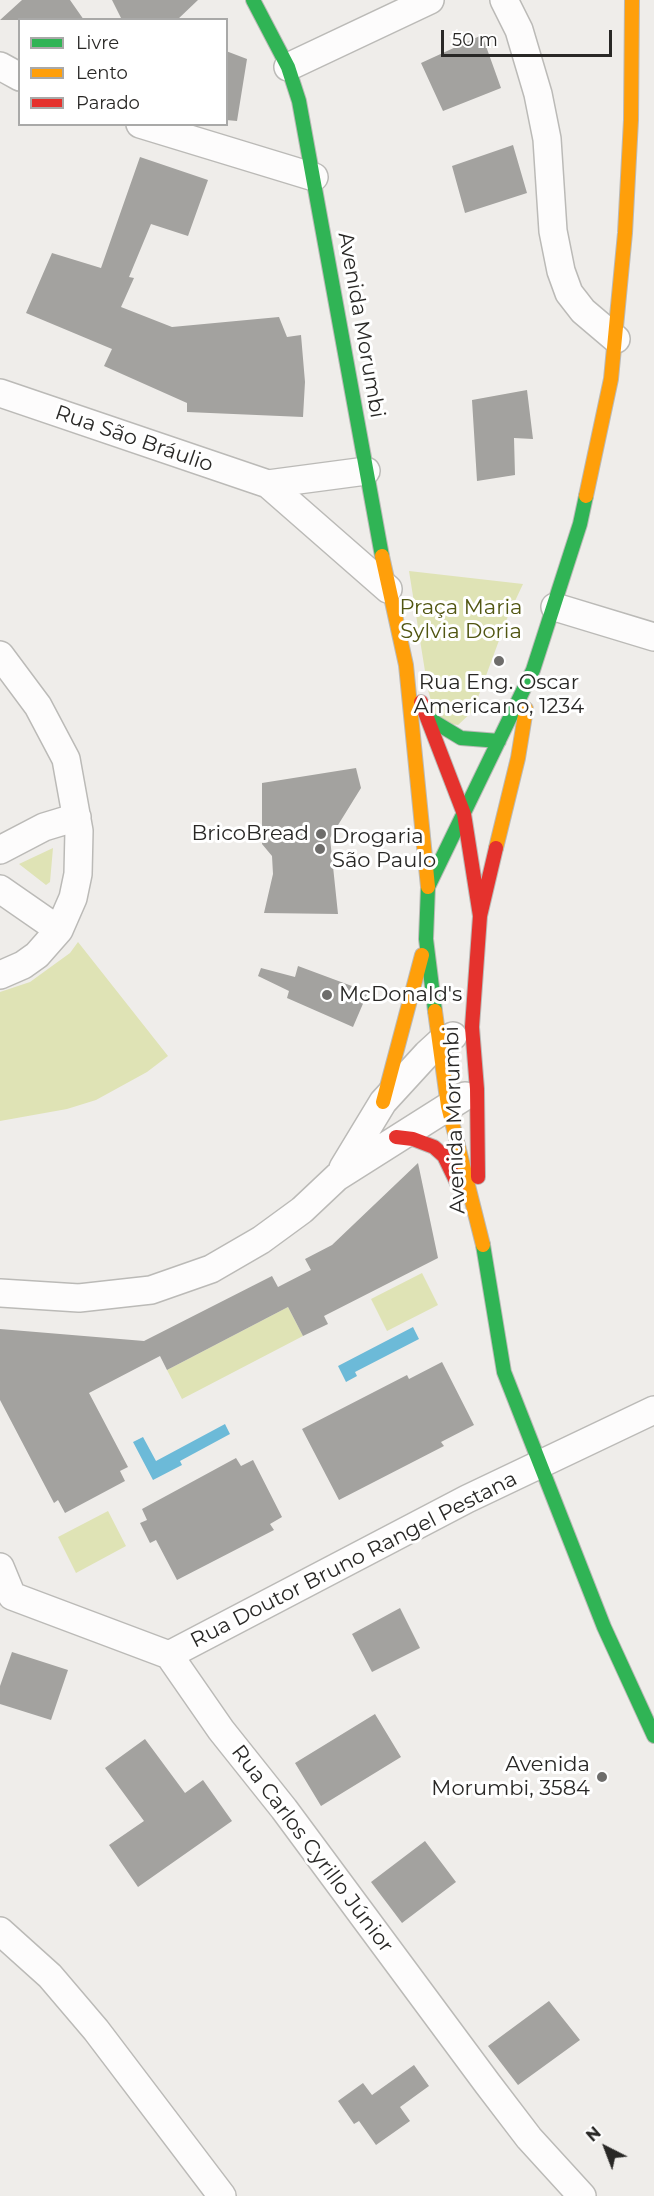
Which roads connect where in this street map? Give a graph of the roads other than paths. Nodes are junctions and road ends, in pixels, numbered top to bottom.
1 (253, 0) edge
2 (430, 0) edge
3 (504, 0) edge
4 (632, 0) edge
5 (0, 66) edge
6 (288, 67) junction
7 (18, 75) edge
8 (147, 126) edge
9 (314, 177) junction
10 (616, 339) junction
11 (0, 393) edge
12 (366, 471) junction
13 (268, 484) junction
14 (388, 589) junction
15 (555, 607) junction
16 (654, 637) edge
17 (0, 654) edge
18 (406, 665) junction
19 (531, 675) junction
20 (428, 718) junction
21 (499, 741) junction
22 (464, 814) junction
23 (77, 818) junction
24 (0, 850) edge
25 (429, 887) junction
26 (0, 889) edge
27 (480, 916) junction
28 (59, 930) junction
29 (426, 939) junction
30 (0, 975) edge
31 (472, 1027) junction
32 (439, 1043) junction
33 (477, 1089) junction
34 (383, 1102) junction
35 (448, 1106) junction
36 (396, 1137) junction
37 (337, 1177) junction
38 (479, 1227) junction
39 (0, 1293) edge
40 (654, 1410) edge
41 (539, 1465) junction
42 (0, 1567) edge
43 (6, 1600) edge
44 (169, 1655) junction
45 (654, 1736) edge
46 (0, 1931) edge
47 (222, 2196) edge
48 (582, 2196) edge

1 - 6 main road, Avenida Morumbi
2 - 6 street
3 - 10 street
4 - 10 main road
5 - 7 street
6 - 9 main road, Avenida Morumbi
8 - 9 street
9 - 12 main road, Avenida Morumbi
10 - 15 main road
11 - 13 street, Rua São Bráulio
12 - 13 street, Rua São Bráulio
12 - 14 main road, Avenida Morumbi
13 - 14 street, Rua São Bráulio
14 - 18 main road, Avenida Morumbi
15 - 16 street
15 - 19 main road
17 - 23 street
18 - 20 main road, Avenida Morumbi
18 - 25 main road, Avenida Morumbi
19 - 21 main road
19 - 27 main road
20 - 21 main road
20 - 22 main road, Avenida Morumbi
21 - 22 main road
22 - 25 main road
22 - 27 main road, Avenida Morumbi
23 - 24 street
23 - 28 street
25 - 29 main road, Avenida Morumbi
26 - 28 street
27 - 31 main road, Avenida Morumbi
28 - 30 street
29 - 32 main road, Avenida Morumbi
29 - 34 main road
31 - 32 street
31 - 33 main road, Avenida Morumbi
32 - 34 street
32 - 35 main road, Avenida Morumbi
33 - 35 street
33 - 38 main road, Avenida Morumbi
34 - 37 street
35 - 36 street
35 - 38 main road, Avenida Morumbi
36 - 37 street
36 - 38 main road
37 - 39 street
38 - 41 main road, Avenida Morumbi
40 - 41 street, Rua Doutor Bruno Rangel Pestana
41 - 44 street, Rua Doutor Bruno Rangel Pestana
41 - 45 main road, Avenida Morumbi
42 - 43 street
43 - 44 street
44 - 48 street, Rua Carlos Cyrillo Júnior
46 - 47 street

